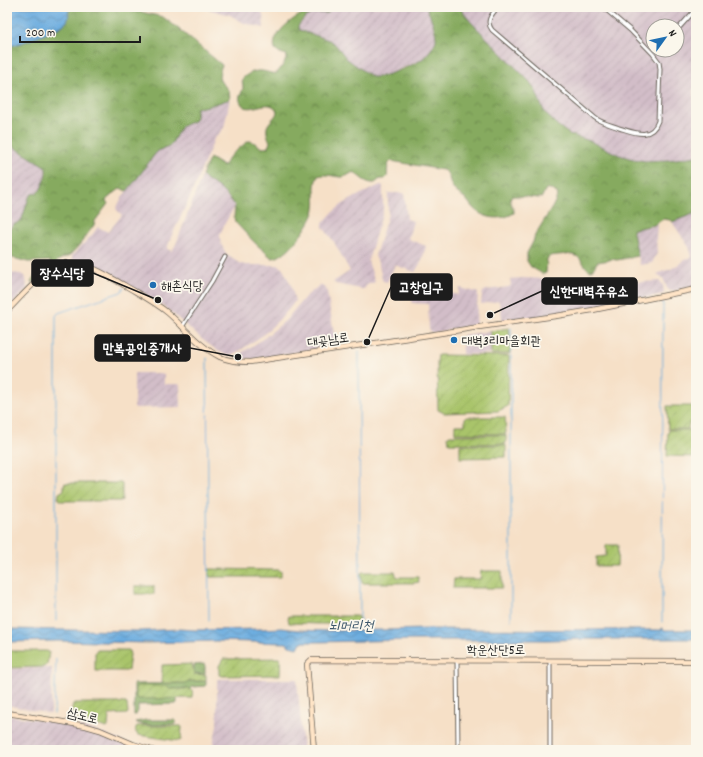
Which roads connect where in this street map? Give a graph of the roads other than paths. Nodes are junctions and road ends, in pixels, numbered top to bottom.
1 (498, 7) edge
2 (603, 7) edge
3 (696, 9) edge
4 (685, 21) edge
5 (645, 45) edge
6 (656, 58) edge
7 (225, 257) dead end
8 (696, 289) edge
9 (7, 311) edge
10 (182, 326) junction
11 (457, 660) junction
12 (550, 661) junction
13 (696, 661) edge
14 (7, 713) edge
15 (152, 750) edge
16 (314, 750) edge
17 (458, 750) edge
18 (550, 750) edge

1 - 6 street
2 - 5 street
3 - 4 street
7 - 10 street
8 - 10 street, 대곶남로
9 - 10 street, 대곶남로
11 - 12 street, 학운산단5로
11 - 16 street, 학운산단5로
11 - 17 street
12 - 13 street, 학운산단5로
12 - 18 street
14 - 15 street, 삼도로

